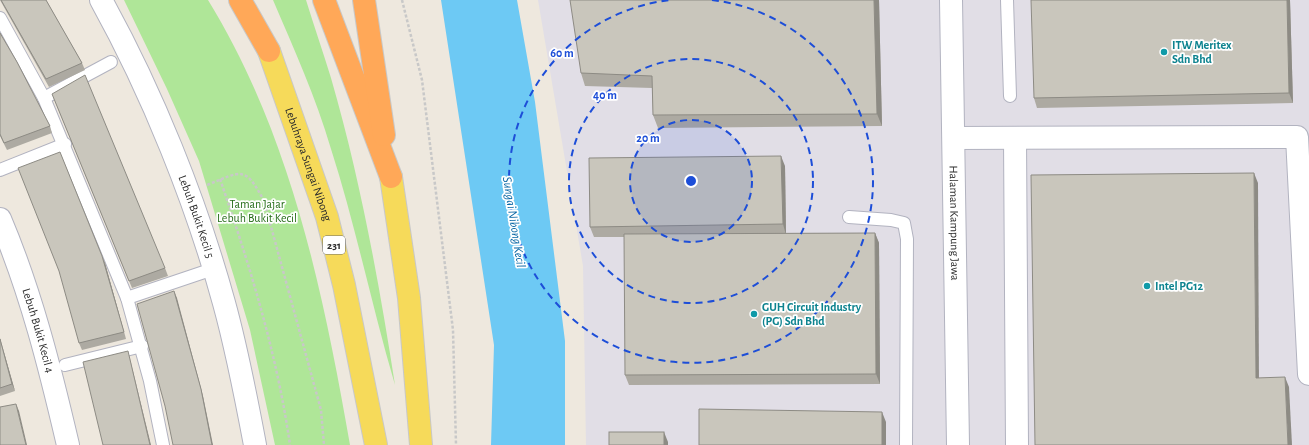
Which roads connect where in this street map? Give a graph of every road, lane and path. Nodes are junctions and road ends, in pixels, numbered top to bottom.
1 (101, 0) edge
2 (240, 0) edge
3 (248, 0) edge
4 (324, 0) edge
5 (364, 0) edge
6 (402, 0) edge
7 (951, 0) edge
8 (1007, 0) edge
9 (0, 18) edge
10 (269, 51) junction
11 (111, 62) dead end
12 (1010, 96) dead end
13 (44, 98) junction
14 (954, 138) junction
15 (1015, 138) junction
16 (65, 144) junction
17 (0, 170) edge
18 (390, 177) junction
19 (849, 217) dead end
20 (0, 219) edge
21 (213, 269) junction
22 (127, 298) junction
23 (142, 346) junction
24 (65, 364) dead end
25 (1309, 374) edge
26 (68, 445) edge
27 (163, 445) edge
28 (255, 445) edge
29 (290, 445) edge
30 (324, 445) edge
31 (376, 445) edge
32 (421, 445) edge
33 (456, 445) edge
34 (906, 445) edge
35 (958, 445) edge
36 (1017, 445) edge

1 - 21 street, Lebuh Bukit Kecil 5
2 - 10 highway
3 - 10 highway
4 - 18 highway
5 - 18 highway
6 - 33 path
7 - 14 street, Halaman Kampung Jawa
8 - 12 lane
9 - 13 lane
10 - 31 main road, Lebuhraya Sungai Nibong / 231
11 - 13 lane
13 - 16 lane
14 - 15 street
14 - 35 street, Halaman Kampung Jawa
15 - 25 street
15 - 36 street
16 - 17 lane
16 - 22 lane
18 - 32 main road
19 - 34 lane
20 - 26 street, Lebuh Bukit Kecil 4
21 - 22 lane
21 - 28 street, Lebuh Bukit Kecil 5
22 - 23 lane
23 - 24 lane
23 - 27 lane
29 - 30 path

